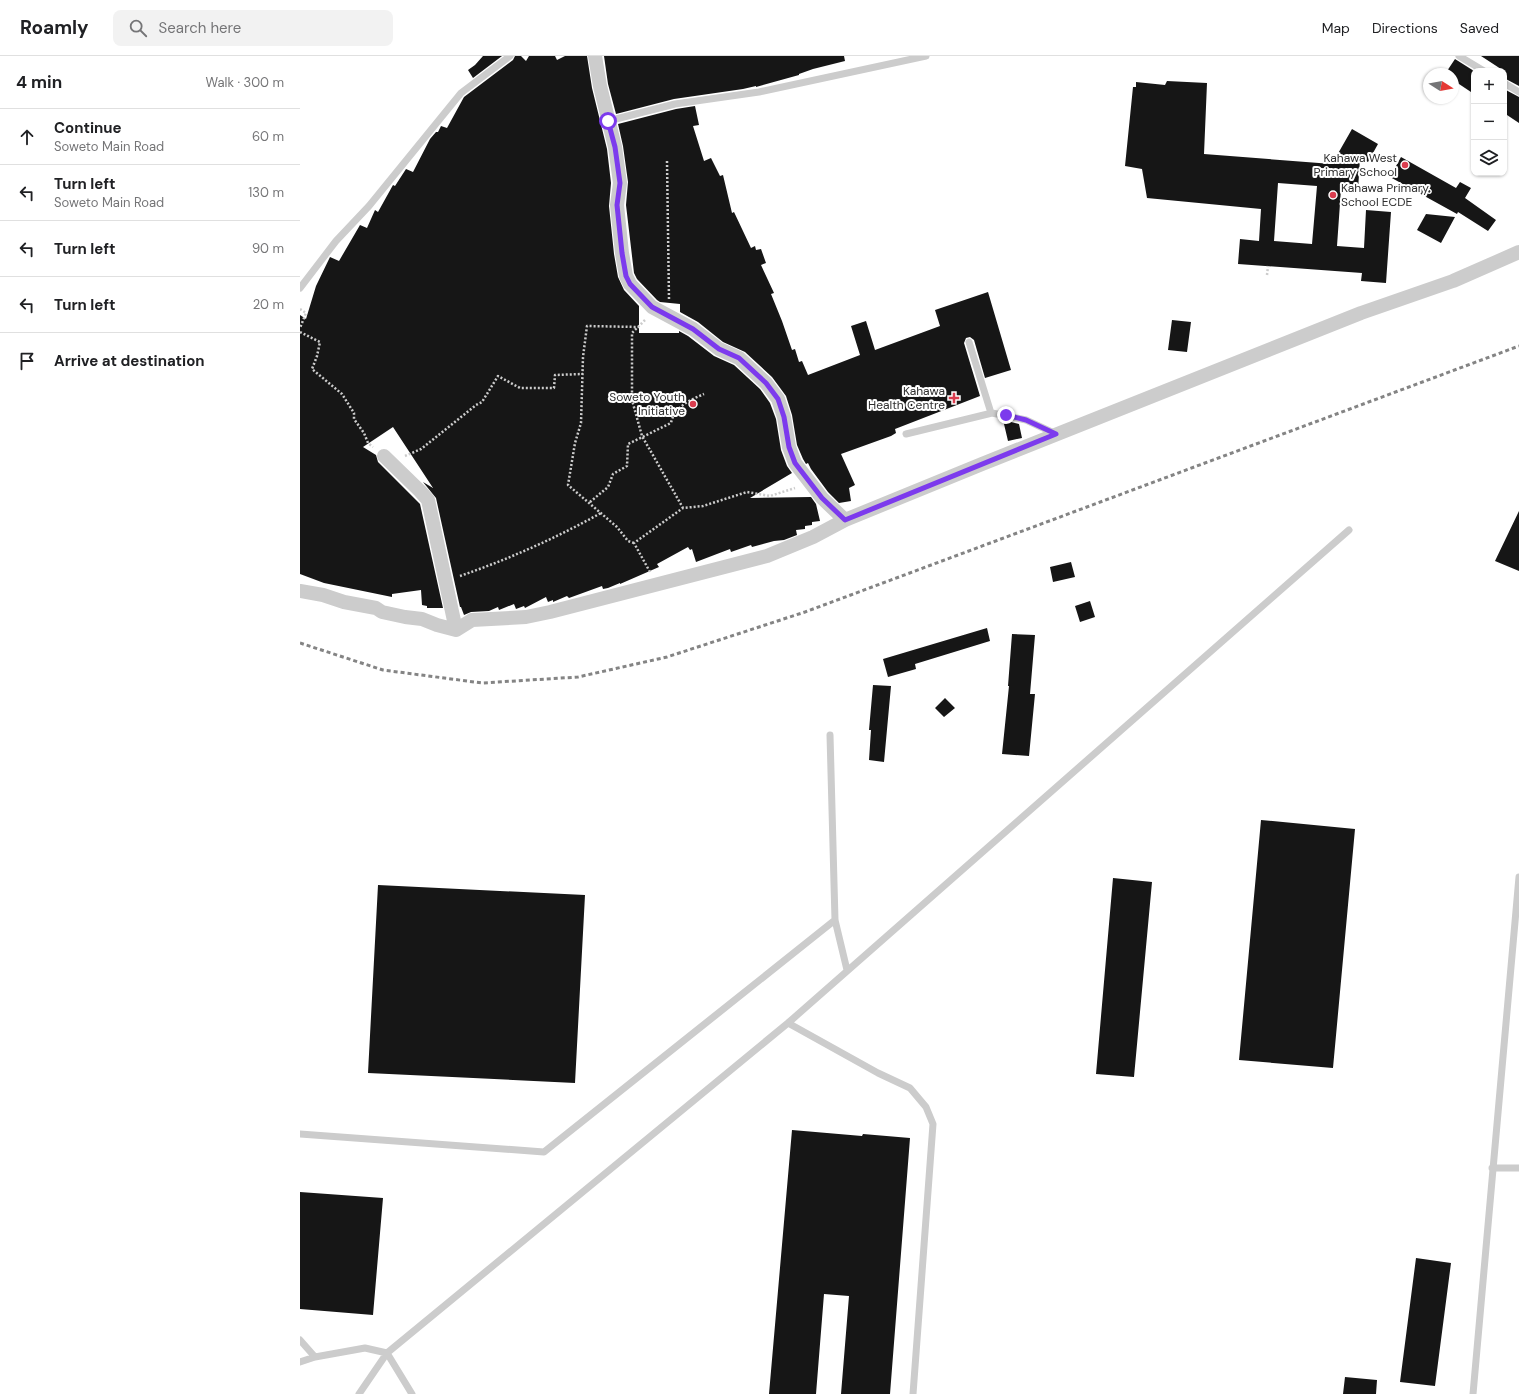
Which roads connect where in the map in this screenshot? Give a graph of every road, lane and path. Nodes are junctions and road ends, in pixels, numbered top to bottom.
1 (510, 56) edge
2 (595, 56) edge
3 (926, 56) edge
4 (1459, 56) edge
5 (1479, 68) edge
6 (1507, 85) edge
7 (1519, 92) edge
8 (608, 121) junction
9 (667, 161) dead end
10 (1519, 252) edge
11 (1268, 266) dead end
12 (1267, 275) dead end
13 (300, 288) edge
14 (652, 307) junction
15 (300, 309) edge
16 (669, 316) junction
17 (639, 327) junction
18 (300, 328) edge
19 (300, 332) edge
20 (969, 342) dead end
21 (583, 374) junction
22 (704, 394) dead end
23 (991, 414) junction
24 (906, 434) dead end
25 (1056, 434) junction
26 (642, 436) junction
27 (387, 458) junction
28 (811, 484) junction
29 (590, 502) junction
30 (683, 508) junction
31 (601, 513) junction
32 (845, 520) junction
33 (1349, 530) dead end
34 (634, 543) junction
35 (445, 582) junction
36 (656, 584) junction
37 (300, 591) edge
38 (456, 630) junction
39 (830, 734) dead end
40 (1519, 877) edge
41 (835, 920) junction
42 (847, 970) junction
43 (788, 1023) junction
44 (300, 1134) edge
45 (1492, 1168) junction
46 (1519, 1168) edge
47 (300, 1340) edge
48 (387, 1354) junction
49 (315, 1357) junction
50 (300, 1362) edge
51 (359, 1394) edge
52 (412, 1394) edge
53 (913, 1394) edge
54 (1473, 1394) edge

1 - 13 lane
2 - 8 street
3 - 8 lane
4 - 5 lane
6 - 7 lane
8 - 14 street
9 - 16 path
10 - 25 street
11 - 12 path
14 - 16 street
14 - 17 path
15 - 18 path
16 - 28 street
17 - 21 path
17 - 26 path
19 - 27 path
20 - 23 lane
21 - 27 path
21 - 29 path
22 - 26 path
23 - 24 lane
23 - 25 lane
25 - 32 street
26 - 29 path
26 - 30 path
27 - 35 street
28 - 30 path
28 - 32 street
29 - 31 path
30 - 34 path
31 - 34 path
31 - 35 path
32 - 36 street
33 - 42 lane
34 - 36 path
35 - 38 street
36 - 38 street
37 - 38 street
39 - 41 lane
40 - 45 lane
41 - 42 lane
41 - 44 lane
42 - 43 lane
43 - 48 lane
43 - 53 lane
45 - 46 lane
45 - 54 lane
47 - 49 lane
48 - 49 lane
48 - 51 lane
48 - 52 lane
49 - 50 lane

